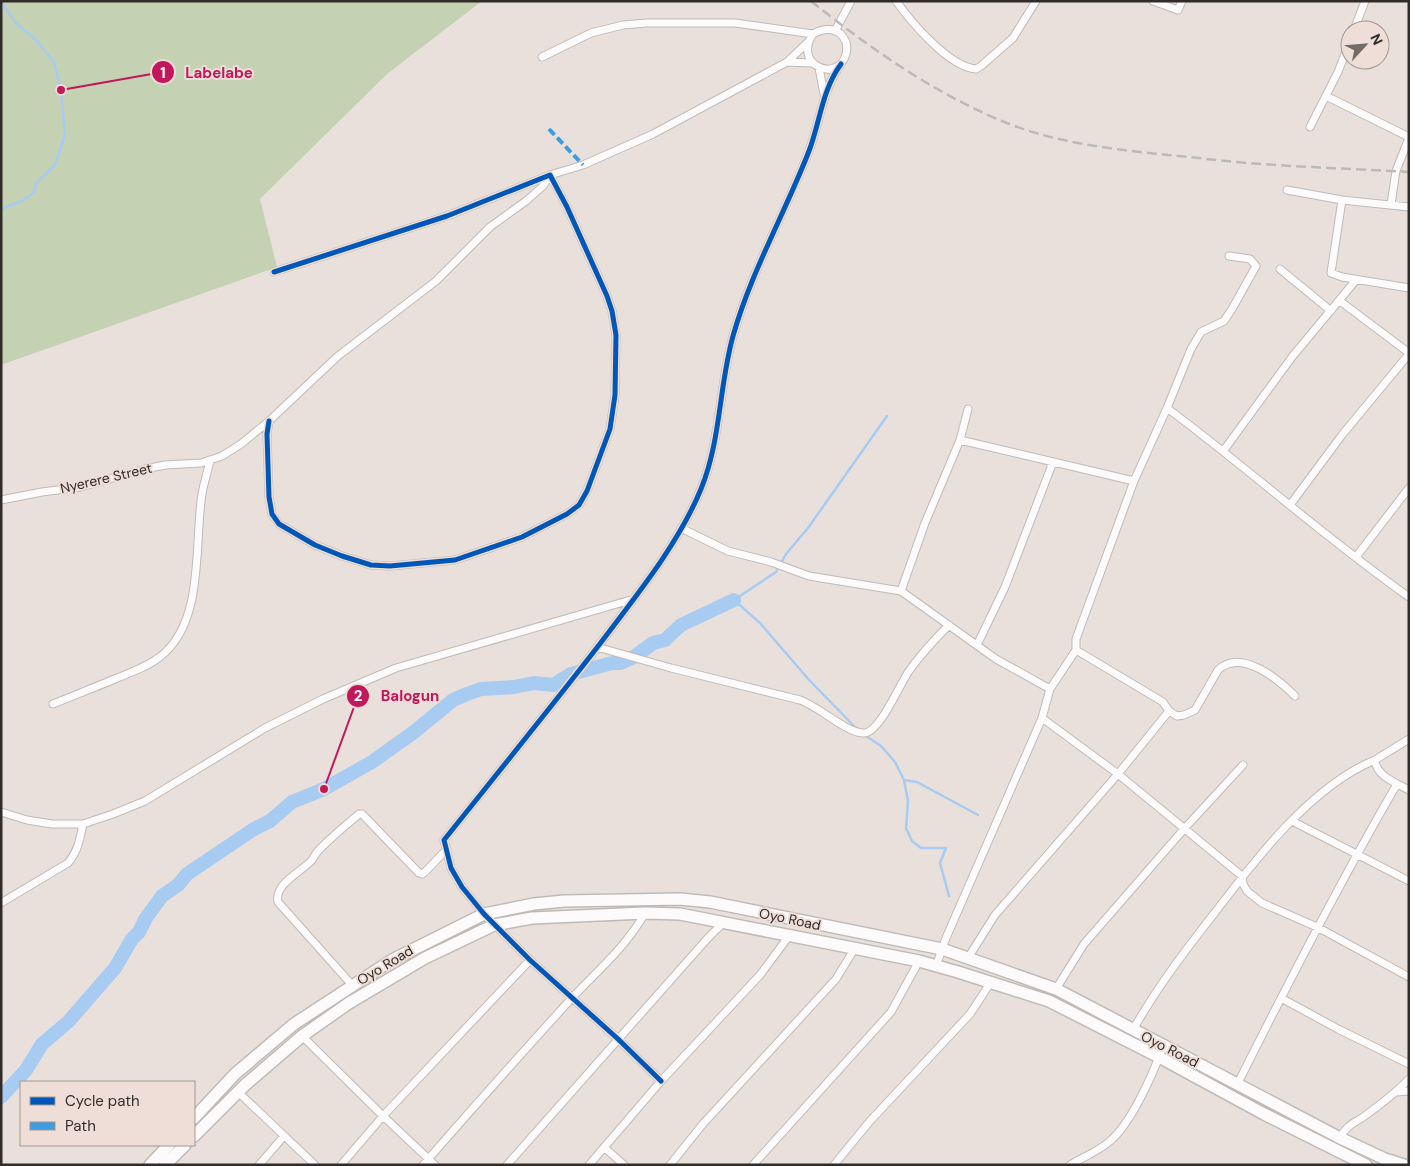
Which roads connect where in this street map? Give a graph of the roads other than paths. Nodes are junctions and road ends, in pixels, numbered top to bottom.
1 (851, 1) edge
2 (896, 1) edge
3 (1036, 1) edge
4 (1153, 1) edge
5 (1182, 1) edge
6 (1365, 1) edge
7 (1358, 20) edge
8 (835, 31) junction
9 (811, 38) junction
10 (542, 57) dead end
11 (786, 62) junction
12 (841, 64) junction
13 (816, 65) junction
14 (1340, 67) edge
15 (824, 95) junction
16 (1326, 96) junction
17 (1310, 127) dead end
18 (1409, 138) edge
19 (550, 175) junction
20 (1287, 190) dead end
21 (1342, 200) junction
22 (1391, 204) junction
23 (1409, 207) edge
24 (1229, 256) dead end
25 (1280, 269) dead end
26 (274, 272) dead end
27 (1356, 280) junction
28 (1409, 288) edge
29 (1340, 301) junction
30 (1331, 311) junction
31 (1409, 353) edge
32 (968, 408) dead end
33 (1167, 408) junction
34 (269, 421) junction
35 (960, 440) junction
36 (1224, 450) junction
37 (210, 460) junction
38 (1053, 462) junction
39 (1134, 481) junction
40 (1409, 488) edge
41 (1, 500) edge
42 (1290, 505) junction
43 (681, 528) junction
44 (1356, 558) junction
45 (900, 591) junction
46 (1409, 597) edge
47 (635, 599) junction
48 (949, 625) junction
49 (977, 645) junction
50 (597, 647) junction
51 (1076, 650) junction
52 (1050, 689) junction
53 (1295, 696) dead end
54 (53, 704) dead end
55 (1170, 711) junction
56 (1042, 718) junction
57 (1409, 739) edge
58 (1375, 760) junction
59 (1243, 765) dead end
60 (1118, 774) junction
61 (1397, 784) junction
62 (1409, 790) edge
63 (1, 812) edge
64 (1292, 821) junction
65 (83, 824) junction
66 (1184, 829) junction
67 (447, 849) junction
68 (1356, 854) junction
69 (1242, 876) junction
70 (1409, 881) edge
71 (1, 903) edge
72 (644, 913) junction
73 (484, 914) junction
74 (724, 922) junction
75 (494, 925) junction
76 (1317, 927) junction
77 (790, 936) junction
78 (854, 948) junction
79 (942, 949) junction
80 (968, 958) junction
81 (530, 960) junction
82 (919, 961) junction
83 (936, 966) junction
84 (1409, 977) edge
85 (991, 982) junction
86 (352, 985) junction
87 (1056, 989) junction
88 (572, 998) junction
89 (1281, 998) junction
90 (1133, 1030) junction
91 (302, 1036) junction
92 (618, 1039) junction
93 (1161, 1052) junction
94 (1409, 1064) edge
95 (1409, 1079) edge
96 (661, 1081) junction
97 (1237, 1085) junction
98 (1409, 1091) edge
99 (238, 1092) junction
100 (1396, 1092) junction
101 (383, 1116) junction
102 (195, 1117) edge
103 (195, 1135) edge
104 (284, 1136) junction
105 (1340, 1138) junction
106 (167, 1146) edge
107 (184, 1146) edge
108 (605, 1148) junction
109 (426, 1162) edge
110 (150, 1165) edge
111 (165, 1165) edge
112 (259, 1165) edge
113 (315, 1165) edge
114 (341, 1165) edge
115 (435, 1165) edge
116 (507, 1165) edge
117 (590, 1165) edge
118 (624, 1165) edge
119 (670, 1165) edge
120 (753, 1165) edge
121 (834, 1165) edge
122 (1070, 1165) edge
123 (1366, 1165) edge
124 (1404, 1165) edge

1 - 8 street
2 - 3 street
4 - 5 street
6 - 7 street
8 - 9 street
8 - 12 street
9 - 10 street
9 - 11 street
9 - 13 street
11 - 13 street
11 - 19 street
12 - 13 street
12 - 15 street
13 - 15 street
14 - 16 street
15 - 43 street
16 - 17 street
16 - 18 street
18 - 22 street
19 - 26 street
19 - 34 street, Nyerere Street
19 - 34 street
20 - 21 street
21 - 22 street
21 - 27 street
22 - 23 street
24 - 33 street
25 - 30 street
27 - 28 street
27 - 29 street
29 - 30 street
29 - 31 street
30 - 36 street
31 - 42 street
32 - 35 street
33 - 36 street
33 - 39 street
34 - 37 street, Nyerere Street
35 - 38 street
35 - 45 street
36 - 42 street
37 - 41 street, Nyerere Street
37 - 54 street
38 - 39 street
38 - 49 street
39 - 51 street
40 - 44 street
42 - 44 street
43 - 45 street
43 - 47 street
44 - 46 street
45 - 48 street
47 - 50 street
47 - 65 street
48 - 49 street
48 - 50 street
49 - 52 street
50 - 67 street
51 - 52 street
51 - 55 street
52 - 56 street
53 - 55 street
55 - 60 street
56 - 60 street
56 - 79 street
57 - 58 street
58 - 61 street
58 - 64 street
59 - 66 street
60 - 66 street
60 - 80 street
61 - 62 street
61 - 68 street
63 - 65 street
64 - 68 street
64 - 69 street
65 - 71 street
66 - 69 street
66 - 87 street
67 - 73 street
67 - 86 street
68 - 70 street
68 - 76 street
69 - 76 street
69 - 90 street
72 - 74 main road, Oyo Road
72 - 75 main road, Oyo Road
72 - 88 street
73 - 75 street
73 - 79 main road, Oyo Road
73 - 86 main road, Oyo Road
74 - 77 main road, Oyo Road
74 - 92 street
75 - 81 street
75 - 91 main road, Oyo Road
76 - 84 street
76 - 89 street
77 - 78 main road, Oyo Road
77 - 96 street
78 - 82 main road, Oyo Road
78 - 119 street
79 - 80 main road, Oyo Road
79 - 83 street
80 - 87 main road, Oyo Road
81 - 88 street
81 - 101 street
82 - 83 main road, Oyo Road
82 - 120 street
83 - 85 main road, Oyo Road
85 - 93 main road, Oyo Road
85 - 121 street
86 - 102 main road, Oyo Road
87 - 90 main road, Oyo Road
88 - 92 street
88 - 109 street
89 - 94 street
89 - 97 street
90 - 93 main road, Oyo Road
91 - 99 main road, Oyo Road
91 - 101 street
92 - 96 street
92 - 116 street
93 - 97 main road, Oyo Road
93 - 122 street
93 - 123 main road, Oyo Road
95 - 100 street
96 - 108 street
97 - 105 main road, Oyo Road
98 - 100 street
99 - 103 main road, Oyo Road
99 - 104 street
100 - 105 street
101 - 109 street
101 - 114 street
104 - 112 street
104 - 113 street
105 - 124 main road, Oyo Road
106 - 110 main road
107 - 111 main road
108 - 117 street
108 - 118 street
109 - 115 street

